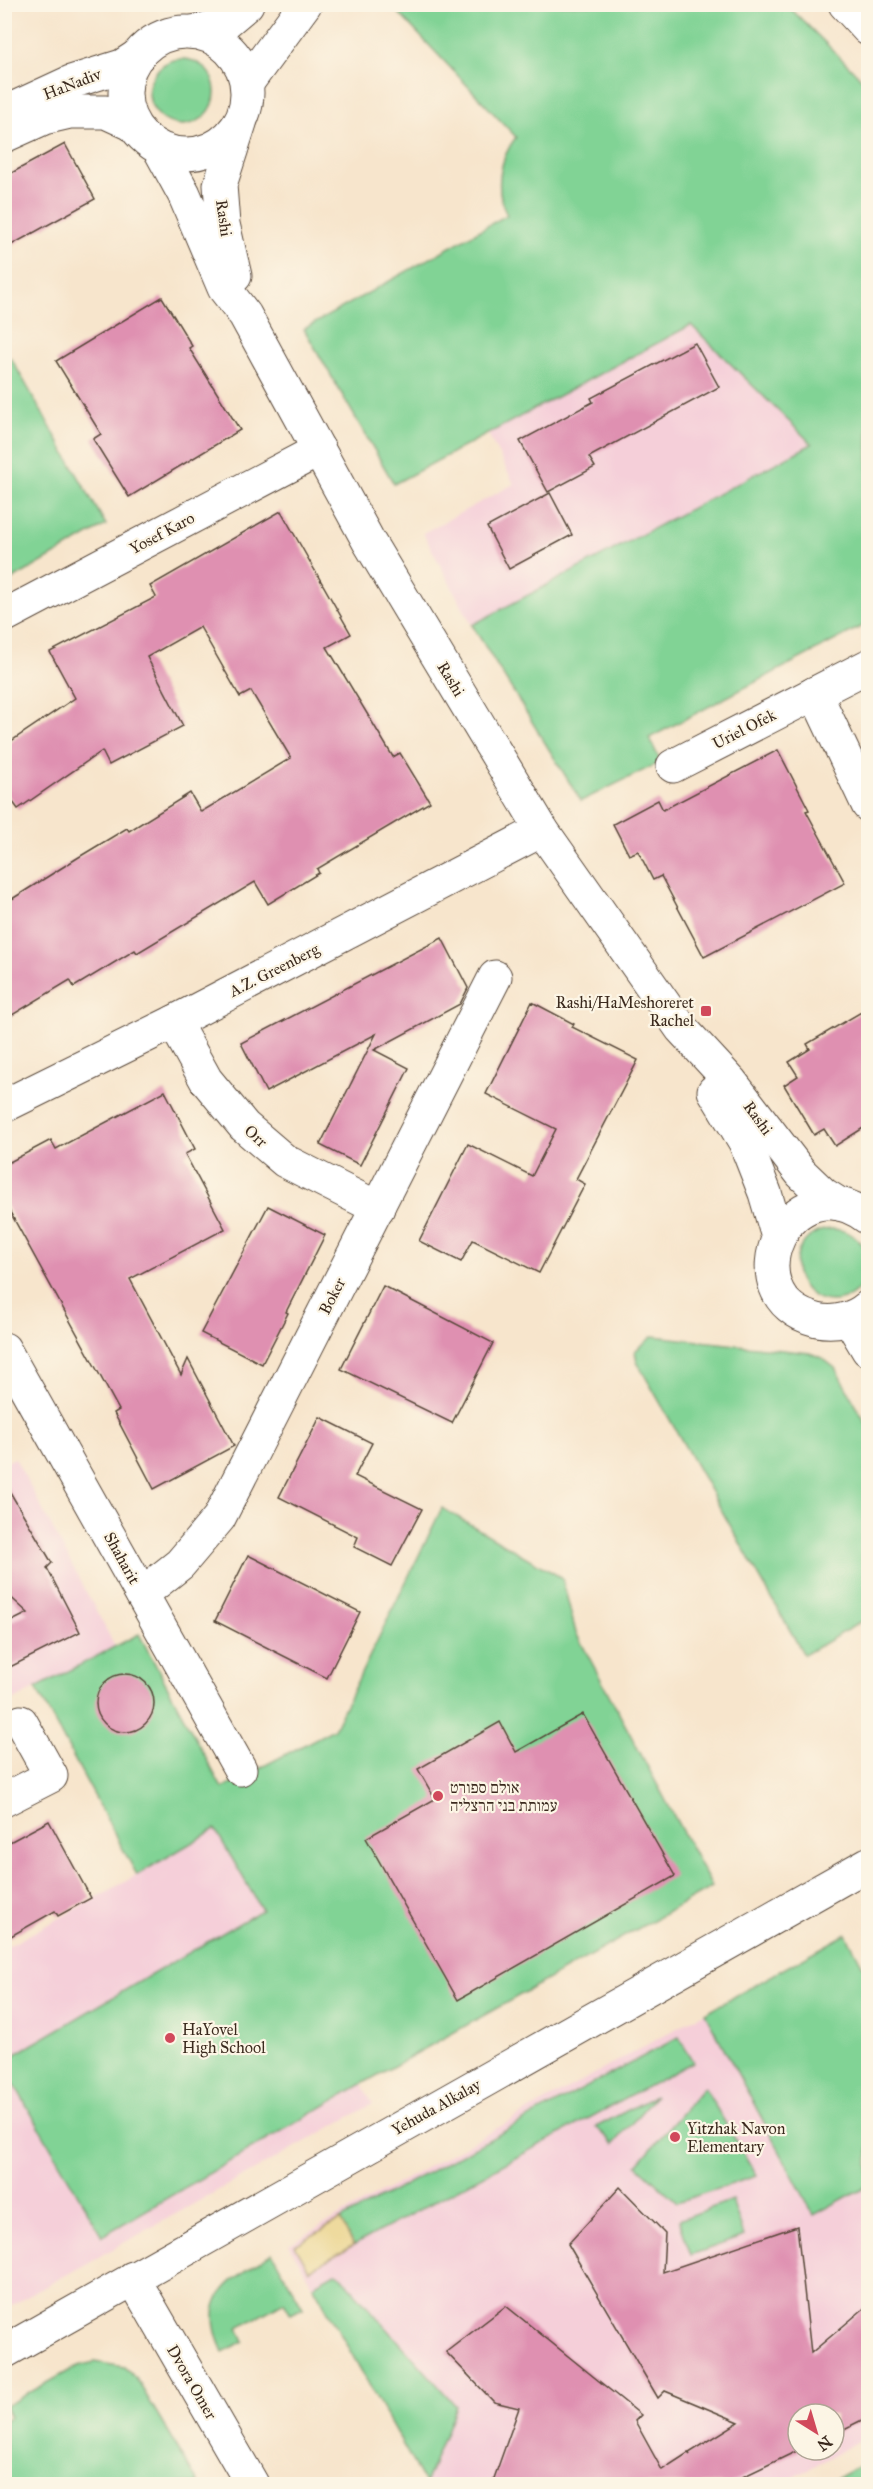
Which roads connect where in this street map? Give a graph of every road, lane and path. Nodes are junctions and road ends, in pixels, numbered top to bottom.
1 (248, 4) edge
2 (305, 4) edge
3 (193, 32) junction
4 (139, 55) junction
5 (247, 83) junction
6 (4, 113) edge
7 (240, 123) junction
8 (132, 124) junction
9 (4, 136) edge
10 (160, 150) junction
11 (245, 315) junction
12 (319, 450) junction
13 (4, 616) edge
14 (868, 666) edge
15 (815, 693) junction
16 (673, 766) dead end
17 (868, 805) edge
18 (542, 830) junction
19 (495, 977) dead end
20 (174, 1022) junction
21 (681, 1028) junction
22 (4, 1106) edge
23 (378, 1208) junction
24 (858, 1208) edge
25 (777, 1237) junction
26 (859, 1313) edge
27 (4, 1349) edge
28 (868, 1350) edge
29 (142, 1594) junction
30 (21, 1722) dead end
31 (240, 1769) dead end
32 (4, 1800) edge
33 (868, 1864) edge
34 (133, 2278) junction
35 (4, 2352) edge
36 (252, 2484) edge

1 - 3 street
2 - 5 street
3 - 4 street
3 - 5 street
4 - 6 street, HaNadiv
4 - 8 street
5 - 7 street
7 - 10 street
7 - 11 street, Rashi
8 - 9 street, HaNadiv
8 - 10 street
10 - 11 street, Rashi
11 - 12 street, Rashi
12 - 13 street, Yosef Karo
12 - 18 street, Rashi
14 - 15 street, Uriel Ofek
15 - 16 street, Uriel Ofek
15 - 17 street
18 - 20 street, A.Z. Greenberg
18 - 21 street, Rashi
19 - 23 street, Boker
20 - 22 street, A.Z. Greenberg
20 - 23 street, Orr
21 - 24 street, Rashi
21 - 25 street, Rashi
23 - 29 street, Boker
24 - 25 street
25 - 26 street
26 - 28 street
27 - 29 street, Shaharit
29 - 31 street, Shaharit
30 - 32 street
33 - 34 street, Yehuda Alkalay
34 - 35 street, Yehuda Alkalay
34 - 36 street, Dvora Omer

